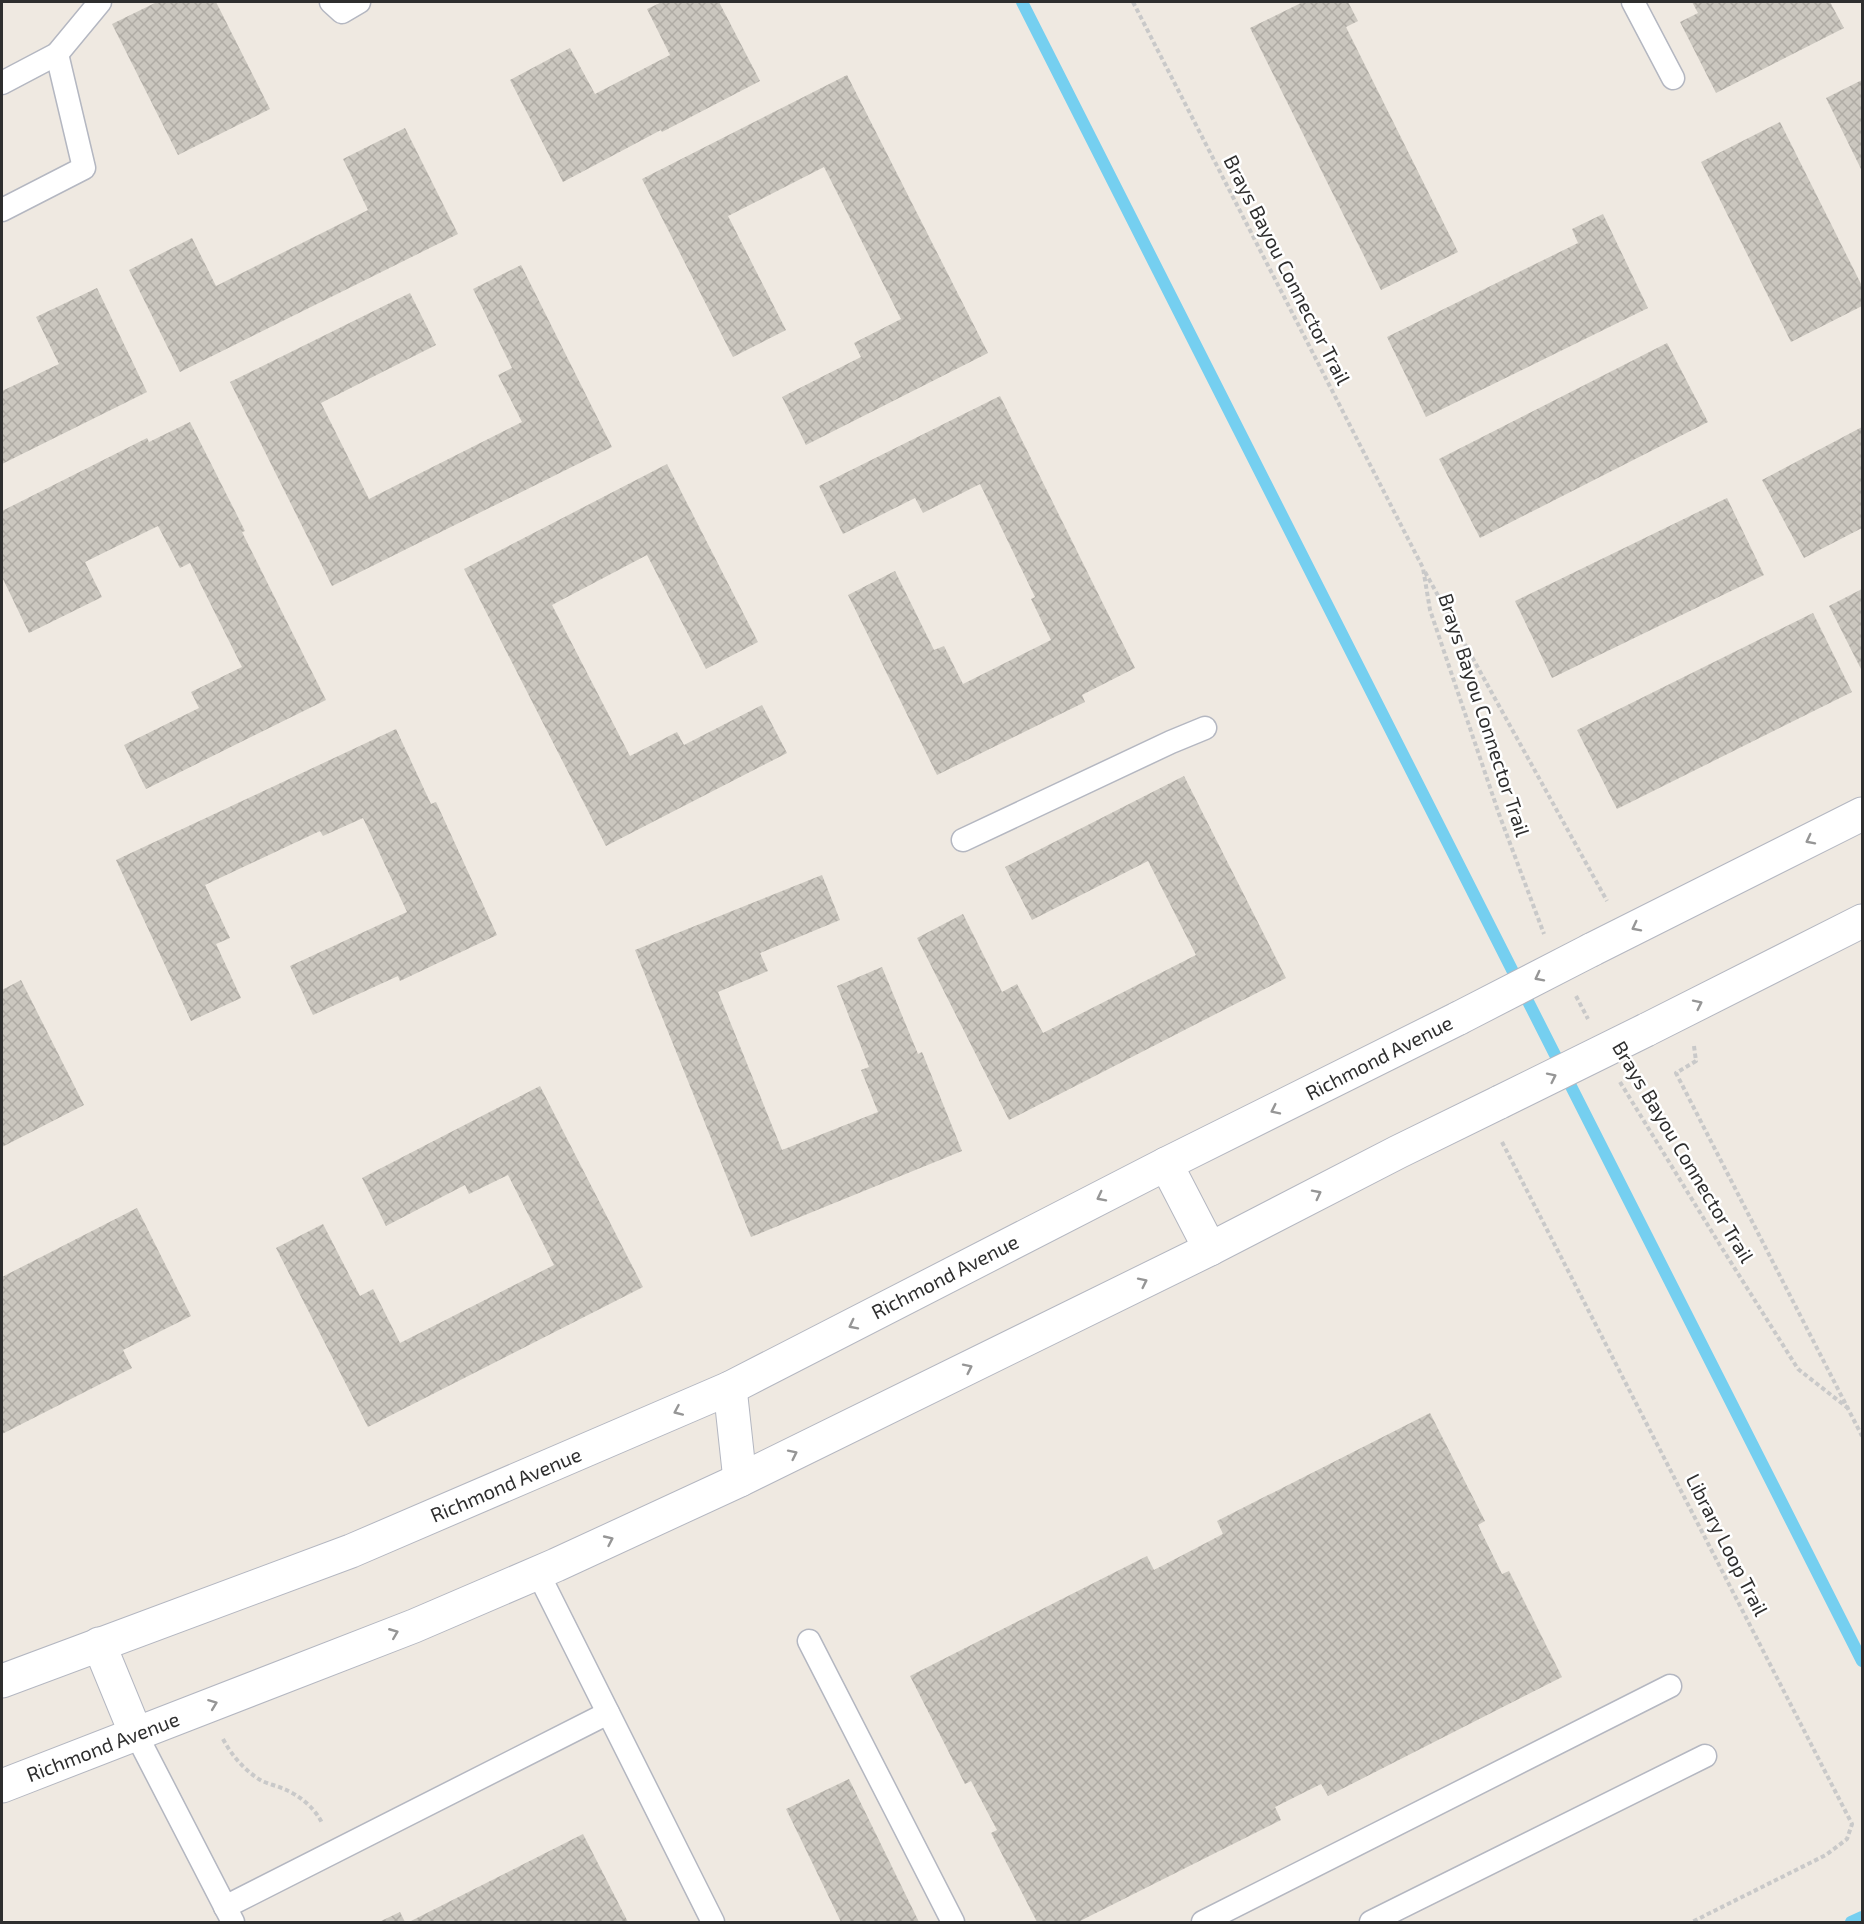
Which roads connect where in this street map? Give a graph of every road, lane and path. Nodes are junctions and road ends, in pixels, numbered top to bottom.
1 (100, 2) edge
2 (331, 2) edge
3 (358, 2) edge
4 (1132, 2) edge
5 (1633, 2) edge
6 (57, 54) junction
7 (1673, 78) dead end
8 (2, 83) edge
9 (2, 210) edge
10 (1423, 568) junction
11 (1205, 728) dead end
12 (1863, 814) edge
13 (963, 840) dead end
14 (1611, 909) dead end
15 (1863, 921) edge
16 (1544, 934) dead end
17 (1571, 987) dead end
18 (1655, 1026) junction
19 (1593, 1029) dead end
20 (1620, 1081) dead end
21 (1493, 1106) junction
22 (1166, 1164) junction
23 (1210, 1249) junction
24 (730, 1388) junction
25 (1849, 1409) junction
26 (1863, 1436) edge
27 (740, 1480) junction
28 (537, 1573) junction
29 (809, 1641) dead end
30 (99, 1644) junction
31 (2, 1681) edge
32 (1670, 1686) dead end
33 (209, 1706) junction
34 (608, 1713) junction
35 (136, 1734) junction
36 (1706, 1756) dead end
37 (2, 1786) edge
38 (335, 1851) junction
39 (229, 1915) edge
40 (713, 1923) edge
41 (953, 1923) edge
42 (1203, 1923) edge
43 (1371, 1923) edge
44 (1692, 1923) edge

1 - 6 lane
2 - 3 lane
4 - 10 path, Brays Bayou Connector Trail
5 - 7 lane
6 - 8 lane
6 - 9 lane
10 - 14 path
10 - 16 path, Brays Bayou Connector Trail
11 - 13 lane
12 -> 22 main road, Richmond Avenue, bridge
18 -> 15 main road, Richmond Avenue
17 - 19 path, Brays Bayou Connector Trail
21 -> 18 main road, Richmond Avenue, bridge
18 - 25 path
20 - 25 path, Brays Bayou Connector Trail
23 -> 21 main road, Richmond Avenue
21 - 44 path, Library Loop Trail
22 - 23 main road
22 -> 24 main road, Richmond Avenue
27 -> 23 main road, Richmond Avenue
24 - 27 main road
24 -> 30 main road, Richmond Avenue
25 - 26 path
28 -> 27 main road, Richmond Avenue
33 -> 28 main road, Richmond Avenue
28 - 34 lane
29 - 41 lane
30 - 31 main road, Richmond Avenue
30 - 35 main road
32 - 42 lane
33 - 35 main road, Richmond Avenue
33 - 38 path
34 - 38 lane
34 - 40 lane
35 - 37 main road, Richmond Avenue
35 - 39 lane
36 - 43 lane
38 - 39 lane

